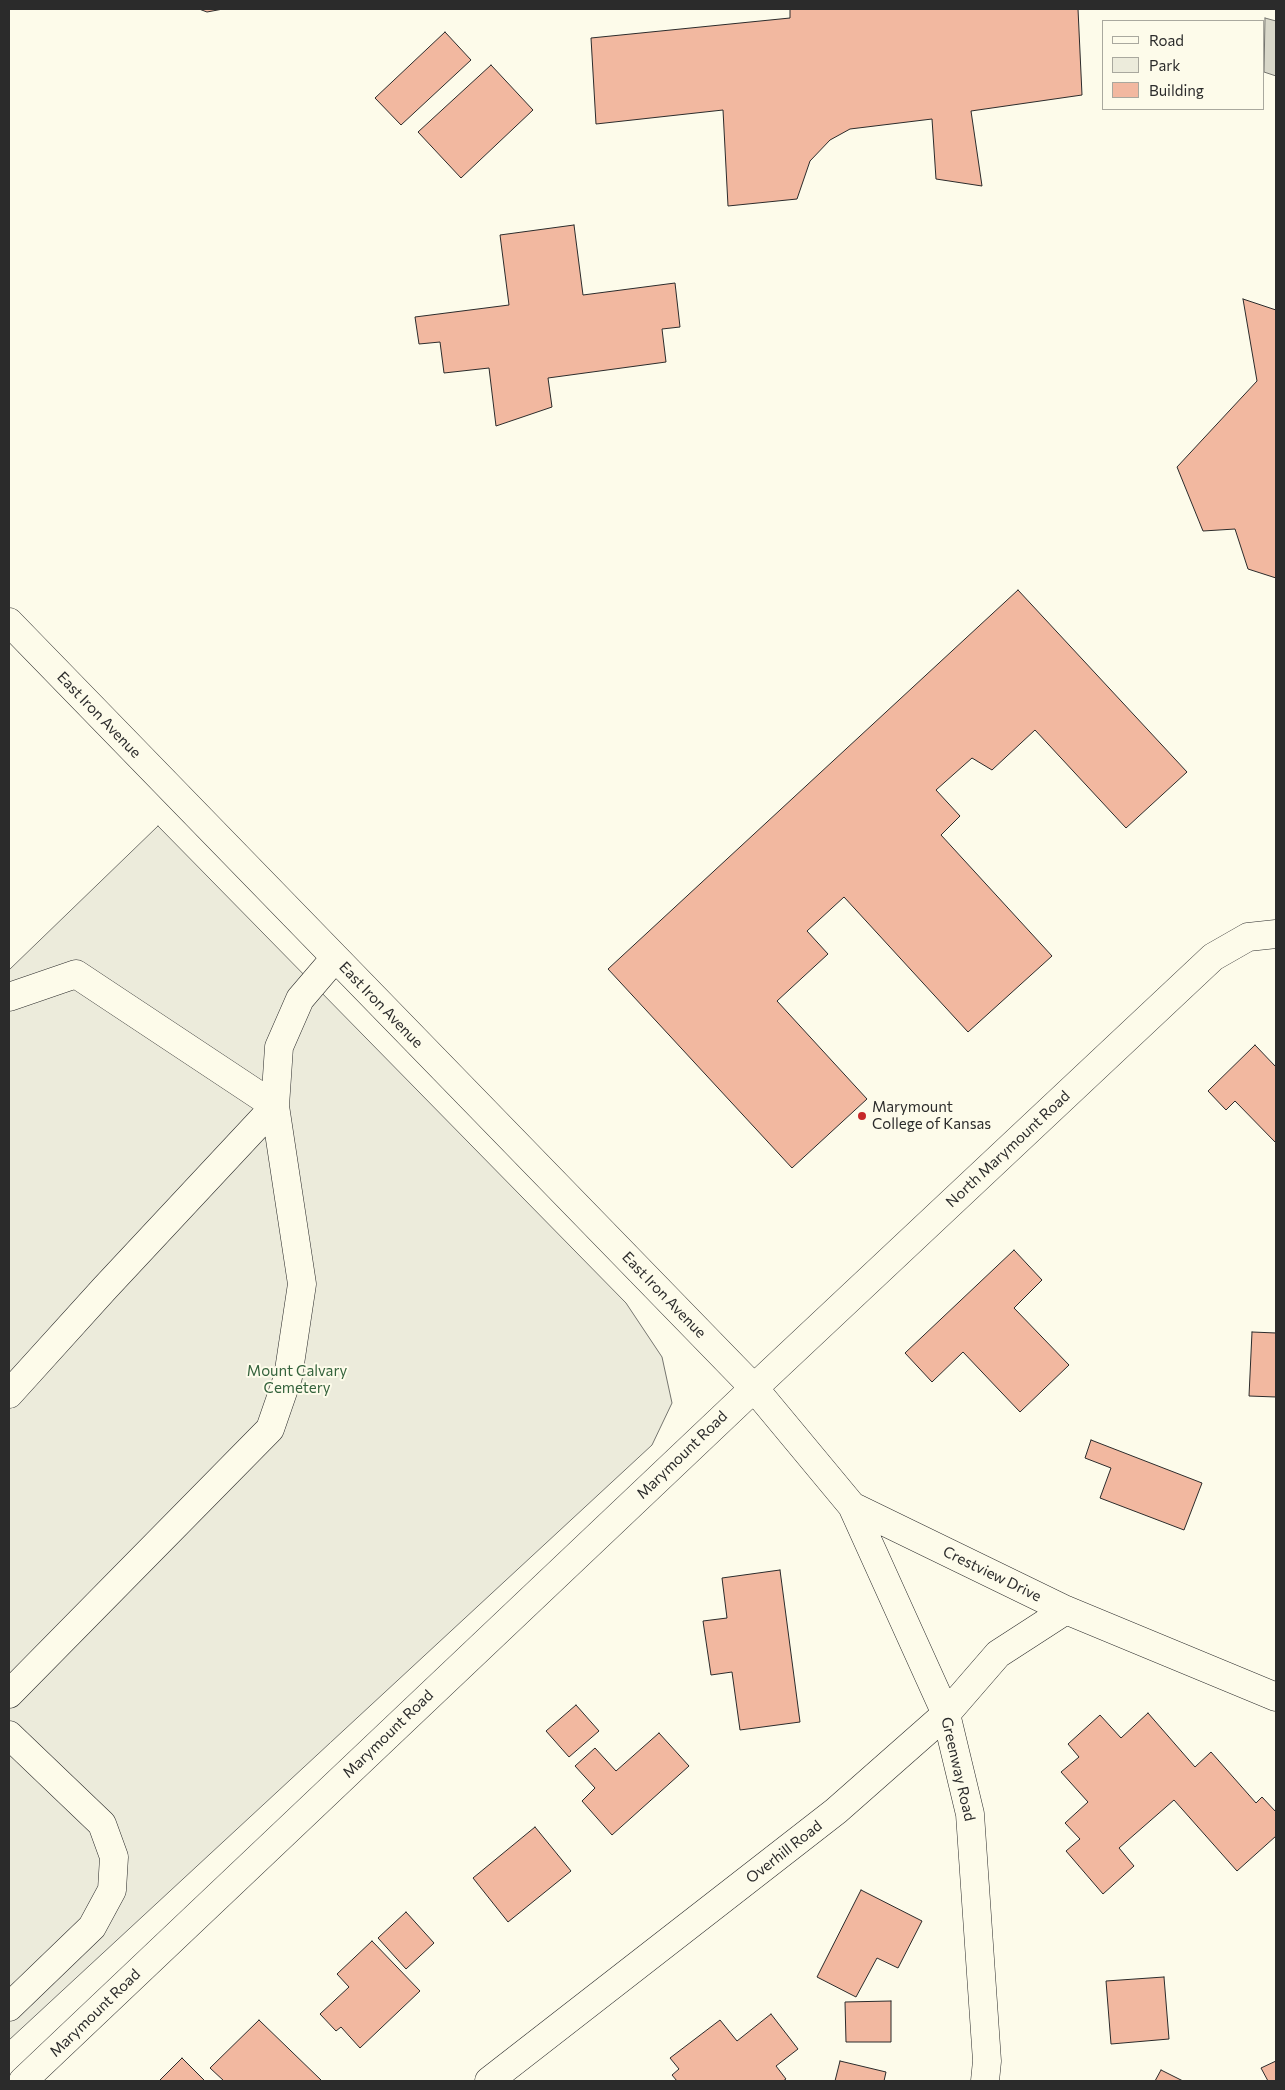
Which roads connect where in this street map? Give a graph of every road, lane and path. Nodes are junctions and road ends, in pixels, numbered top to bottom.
1 (9, 622) edge
2 (1276, 934) edge
3 (335, 958) junction
4 (9, 997) edge
5 (275, 1106) junction
6 (754, 1388) junction
7 (9, 1394) edge
8 (852, 1506) junction
9 (1066, 1610) junction
10 (9, 1694) edge
11 (1276, 1697) edge
12 (946, 1714) junction
13 (9, 1735) edge
14 (9, 2007) edge
15 (23, 2081) edge
16 (489, 2081) edge
17 (984, 2081) edge

1 - 3 street, East Iron Avenue
2 - 6 street, North Marymount Road
3 - 5 street
3 - 6 street, East Iron Avenue
4 - 5 street
5 - 7 street
5 - 10 street
6 - 8 street, Crestview Drive
6 - 15 street, Marymount Road
8 - 9 street, Crestview Drive
8 - 12 street, Greenway Road
9 - 11 street, Crestview Drive
9 - 12 street, Overhill Road
12 - 16 street, Overhill Road
12 - 17 street, Greenway Road
13 - 14 street

